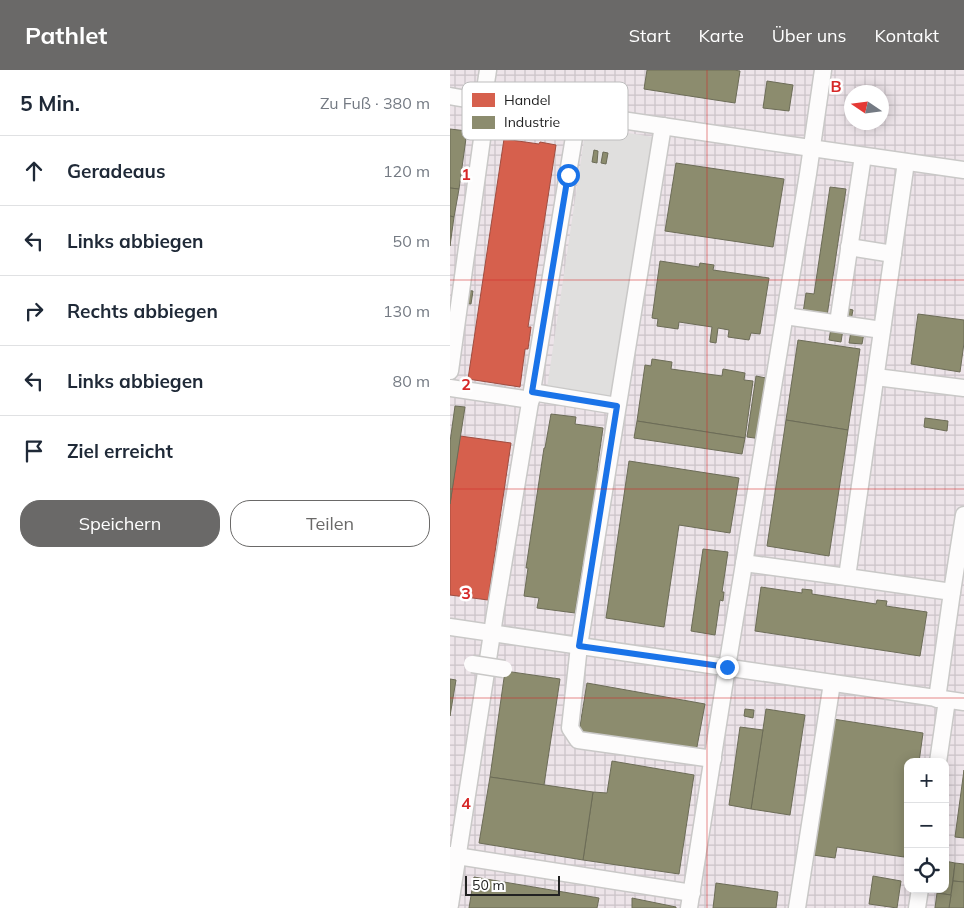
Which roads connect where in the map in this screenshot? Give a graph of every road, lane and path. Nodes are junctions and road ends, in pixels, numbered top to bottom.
1 (823, 70) edge
2 (628, 121) edge
3 (663, 126) junction
4 (482, 140) edge
5 (574, 140) edge
6 (812, 149) junction
7 (863, 156) junction
8 (906, 162) junction
9 (964, 170) edge
10 (849, 247) junction
11 (893, 254) junction
12 (785, 316) junction
13 (838, 324) junction
14 (882, 330) junction
15 (450, 371) edge
16 (876, 377) junction
17 (450, 388) edge
18 (964, 388) edge
19 (531, 396) junction
20 (617, 406) junction
21 (964, 515) edge
22 (744, 563) junction
23 (847, 578) junction
24 (952, 592) junction
25 (450, 627) edge
26 (492, 634) junction
27 (579, 646) junction
28 (472, 664) dead end
29 (727, 667) junction
30 (504, 669) dead end
31 (832, 683) junction
32 (942, 699) junction
33 (964, 702) edge
34 (938, 758) edge
35 (713, 759) junction
36 (454, 855) edge
37 (919, 893) edge
38 (690, 900) edge
39 (450, 905) edge
40 (797, 908) edge
41 (917, 908) edge

1 - 6 lane
2 - 3 lane
3 - 6 lane
3 - 20 lane
4 - 15 lane
5 - 19 lane
6 - 7 lane
6 - 12 lane
7 - 8 lane
7 - 10 lane
8 - 9 lane
8 - 11 lane
10 - 11 lane
10 - 13 lane
11 - 14 lane
12 - 13 lane
12 - 22 lane
13 - 14 lane
14 - 16 lane
16 - 18 lane
16 - 23 lane
17 - 19 lane
19 - 20 lane
19 - 26 lane
20 - 27 lane
21 - 24 lane
22 - 23 lane
22 - 29 lane
23 - 24 lane
24 - 32 lane
25 - 26 lane
26 - 27 lane
26 - 36 lane
27 - 29 lane
27 - 35 lane
28 - 30 lane, bridge
29 - 31 lane
29 - 35 lane
31 - 32 lane
31 - 40 lane
32 - 33 lane
32 - 34 lane
35 - 38 lane
36 - 38 lane
36 - 39 lane
37 - 41 lane

